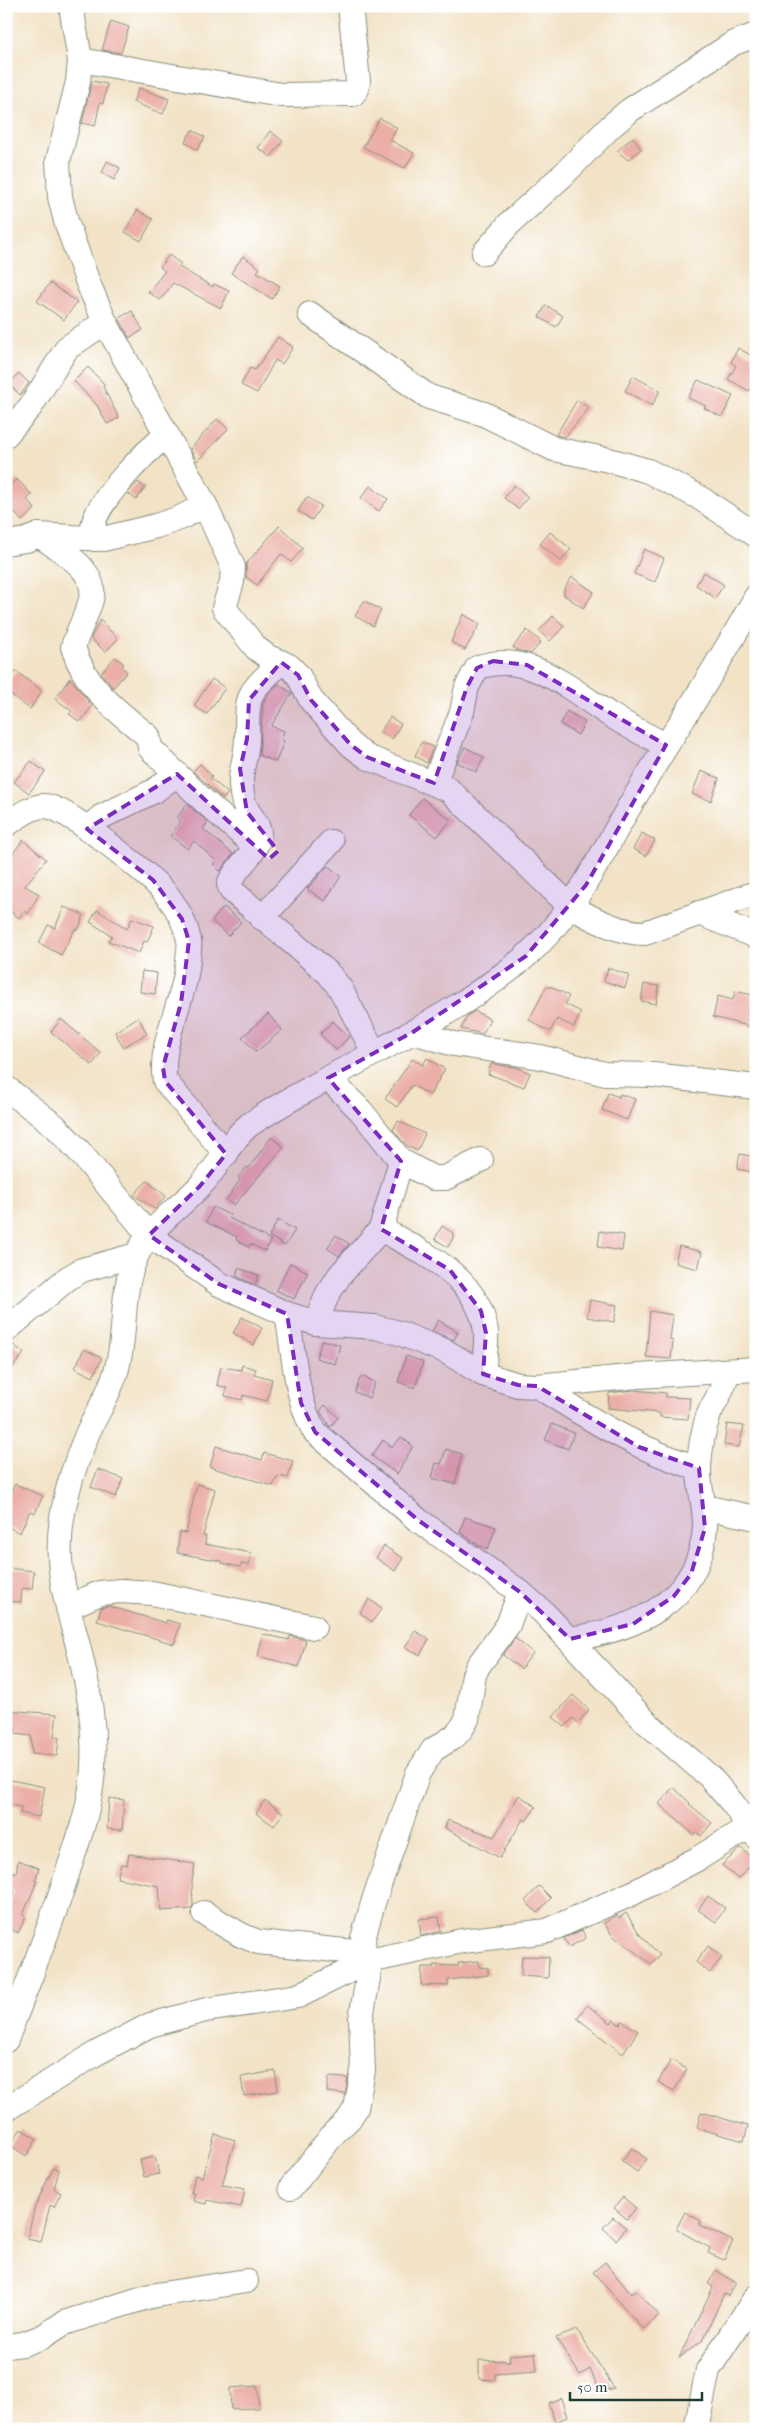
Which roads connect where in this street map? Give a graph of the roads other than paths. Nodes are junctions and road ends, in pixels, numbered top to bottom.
1 (71, 6) edge
2 (350, 6) edge
3 (756, 35) edge
4 (80, 60) junction
5 (484, 253) dead end
6 (310, 314) dead end
7 (104, 322) junction
8 (6, 435) edge
9 (167, 435) junction
10 (205, 505) junction
11 (39, 535) junction
12 (756, 535) edge
13 (95, 539) junction
14 (6, 543) edge
15 (756, 597) edge
16 (281, 662) junction
17 (666, 745) junction
18 (178, 774) junction
19 (434, 783) junction
20 (6, 825) edge
21 (87, 829) junction
22 (332, 842) dead end
23 (255, 846) junction
24 (756, 893) edge
25 (570, 906) junction
26 (699, 913) junction
27 (262, 918) junction
28 (756, 936) edge
29 (413, 1032) junction
30 (374, 1052) junction
31 (328, 1078) junction
32 (756, 1087) edge
33 (6, 1088) edge
34 (226, 1154) junction
35 (481, 1160) dead end
36 (401, 1161) junction
37 (381, 1228) junction
38 (149, 1235) junction
39 (136, 1255) junction
40 (287, 1314) junction
41 (316, 1323) junction
42 (6, 1330) edge
43 (756, 1369) edge
44 (727, 1373) junction
45 (483, 1374) junction
46 (537, 1386) junction
47 (699, 1468) junction
48 (704, 1507) junction
49 (756, 1518) edge
50 (520, 1592) junction
51 (68, 1607) junction
52 (314, 1626) dead end
53 (570, 1639) junction
54 (753, 1831) edge
55 (204, 1913) dead end
56 (366, 1957) junction
57 (6, 2040) edge
58 (6, 2109) edge
59 (291, 2188) dead end
60 (246, 2281) dead end
61 (756, 2297) edge
62 (6, 2346) edge
63 (696, 2429) edge

1 - 4 street
2 - 4 street
3 - 5 street
4 - 7 street
6 - 12 street
7 - 8 street
7 - 9 street
9 - 10 street
9 - 13 street
10 - 13 street
10 - 16 street
11 - 13 street
11 - 14 street
11 - 18 street
15 - 17 street
16 - 19 street
16 - 23 street
17 - 19 street
17 - 25 street
18 - 21 street
18 - 23 street
19 - 25 street
20 - 21 street
21 - 34 street
22 - 27 street
23 - 27 street
24 - 26 street
25 - 26 street
25 - 29 street
26 - 28 street
27 - 30 street
29 - 30 street
29 - 32 street
30 - 31 street
31 - 34 street
31 - 36 street
33 - 38 street
34 - 38 street
35 - 36 street
36 - 37 street
37 - 41 street
37 - 45 street
38 - 39 street
38 - 40 street
39 - 42 street
39 - 51 street
40 - 41 street
40 - 50 street
41 - 45 street
43 - 44 street
44 - 46 street
44 - 47 street
45 - 46 street
46 - 47 street
47 - 48 street
48 - 49 street
48 - 53 street
50 - 53 street
50 - 56 street
51 - 52 street
51 - 57 street
53 - 54 street
54 - 56 street
55 - 56 street
56 - 58 street
56 - 59 street
60 - 62 street
61 - 63 street

